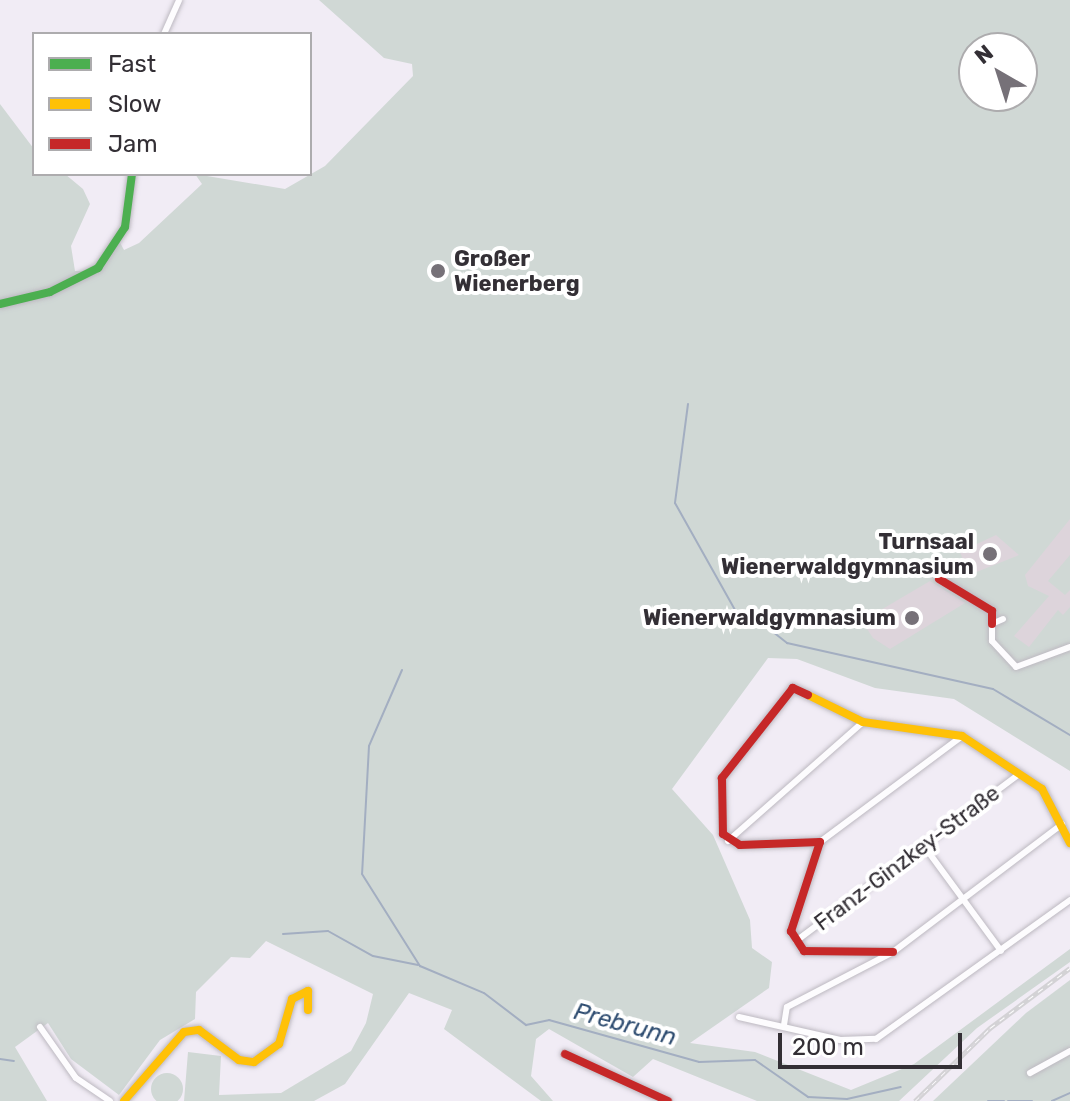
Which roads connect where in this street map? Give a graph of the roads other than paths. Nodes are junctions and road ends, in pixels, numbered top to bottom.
1 (179, 0) edge
2 (165, 32) edge
3 (132, 176) edge
4 (0, 304) edge
5 (939, 579) dead end
6 (1003, 619) dead end
7 (992, 624) junction
8 (1070, 647) edge
9 (863, 722) junction
10 (962, 736) junction
11 (1019, 774) junction
12 (1062, 824) junction
13 (728, 841) junction
14 (820, 842) junction
15 (1070, 843) edge
16 (924, 846) junction
17 (962, 898) junction
18 (1070, 900) edge
19 (796, 941) junction
20 (1001, 951) junction
21 (893, 952) junction
22 (308, 1010) dead end
23 (739, 1017) dead end
24 (784, 1025) junction
25 (40, 1027) dead end
26 (1070, 1051) edge
27 (565, 1054) dead end
28 (1030, 1073) dead end
29 (110, 1101) edge
30 (124, 1101) edge
31 (668, 1101) edge

1 - 2 street
3 - 4 street
5 - 7 street
6 - 7 street
7 - 8 street
9 - 10 street
9 - 13 street
9 - 13 street
10 - 11 street
10 - 14 street
11 - 12 street
11 - 16 street, Franz-Ginzkey-Straße
12 - 15 street
12 - 17 street
13 - 14 street
14 - 19 street
16 - 17 street
16 - 19 street, Franz-Ginzkey-Straße
17 - 20 street
17 - 21 street
18 - 20 street
19 - 21 street
20 - 24 street
21 - 24 street
22 - 30 street
23 - 24 street
25 - 29 street
26 - 28 street
27 - 31 street

